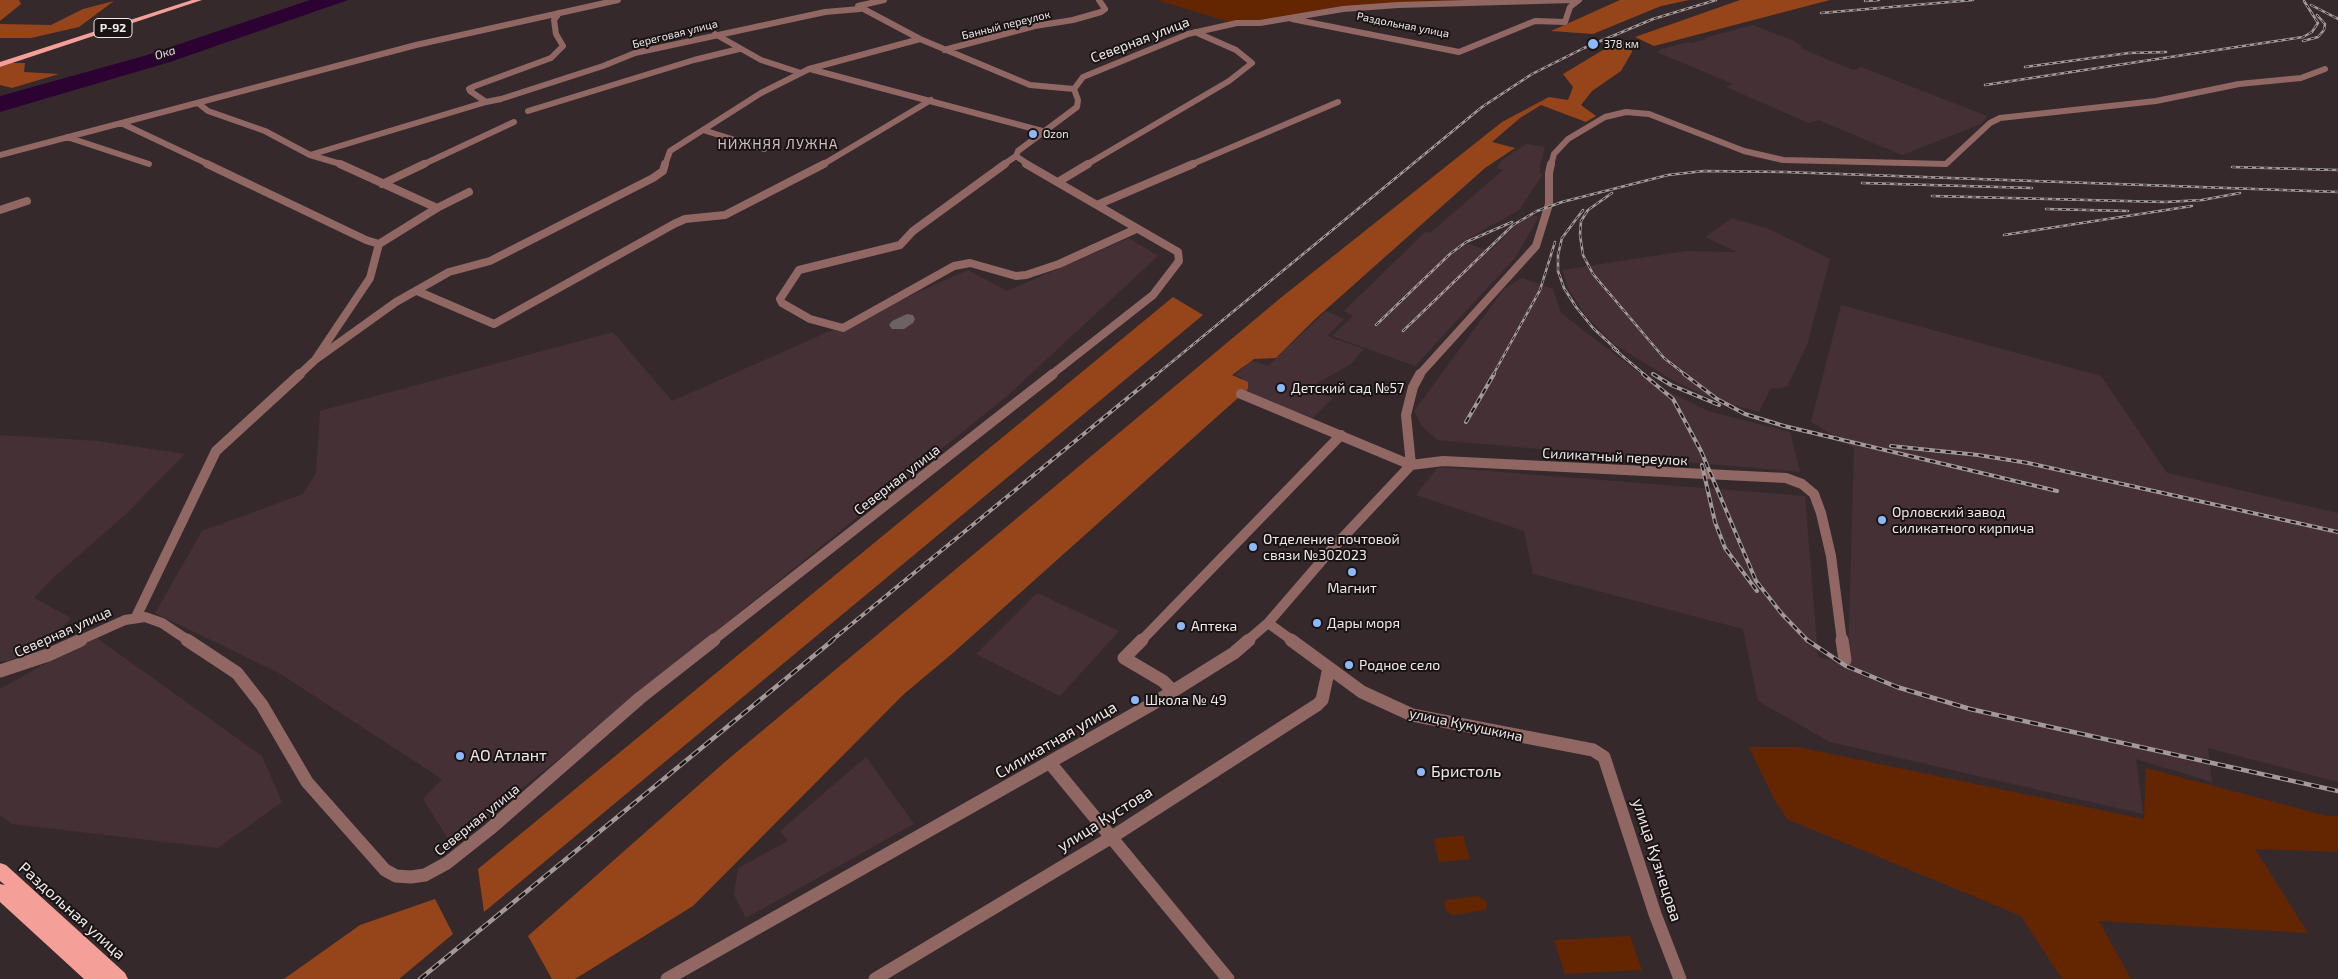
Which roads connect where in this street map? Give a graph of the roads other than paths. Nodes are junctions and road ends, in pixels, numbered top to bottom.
1 (199, 0) edge
2 (618, 0) edge
3 (884, 0) edge
4 (1099, 0) edge
5 (1572, 0) edge
6 (1579, 0) edge
7 (860, 9) junction
8 (559, 13) junction
9 (1289, 18) junction
10 (1195, 32) junction
11 (715, 34) junction
12 (920, 39) junction
13 (739, 49) junction
14 (944, 50) junction
15 (0, 65) edge
16 (809, 69) junction
17 (2325, 69) dead end
18 (801, 73) junction
19 (1074, 89) junction
20 (931, 100) junction
21 (486, 102) junction
22 (1338, 102) dead end
23 (198, 103) junction
24 (528, 111) dead end
25 (514, 122) dead end
26 (121, 123) junction
27 (703, 130) junction
28 (1046, 132) junction
29 (67, 137) junction
30 (764, 149) dead end
31 (0, 155) edge
32 (310, 155) junction
33 (1016, 156) junction
34 (149, 164) dead end
35 (1058, 182) junction
36 (382, 184) junction
37 (469, 192) dead end
38 (27, 201) dead end
39 (1097, 205) junction
40 (437, 208) junction
41 (0, 210) edge
42 (1136, 229) junction
43 (378, 244) junction
44 (417, 291) junction
45 (315, 360) junction
46 (1241, 394) dead end
47 (1340, 435) junction
48 (1411, 465) junction
49 (136, 617) junction
50 (1268, 623) junction
51 (1845, 660) dead end
52 (1329, 668) junction
53 (0, 671) edge
54 (1173, 691) junction
55 (1600, 753) joint
56 (1050, 762) junction
57 (1112, 837) junction
58 (0, 870) edge
59 (0, 892) edge
60 (32, 910) junction
61 (97, 979) edge
62 (119, 979) edge
63 (667, 979) edge
64 (875, 979) edge
65 (1228, 979) edge
66 (1680, 979) edge

1 - 15 main road, Р-92
2 - 8 street
3 - 7 street
4 - 14 street, Банный переулок
5 - 9 street, Северная улица
6 - 9 street, Раздольная улица
7 - 11 street, Береговая улица
7 - 12 street
8 - 21 street
8 - 23 street
9 - 10 street, Северная улица
10 - 19 street, Северная улица
10 - 35 street
11 - 13 street
11 - 21 street, Береговая улица
12 - 14 street
12 - 16 street
13 - 18 street
13 - 24 street
14 - 19 street
16 - 18 street
16 - 20 street
17 - 48 street
18 - 27 street
19 - 28 street
20 - 28 street
20 - 44 street
21 - 32 street, Береговая улица
22 - 39 street
23 - 26 street
23 - 32 street
25 - 36 street
26 - 29 street
26 - 43 street
27 - 30 street
27 - 44 street
28 - 33 street
29 - 31 street
29 - 34 street
32 - 36 street
33 - 35 street, Северная улица
33 - 42 street
35 - 39 street, Северная улица
36 - 40 street
37 - 40 street
38 - 41 street
39 - 42 street, Северная улица
40 - 43 street
42 - 49 street, Северная улица
43 - 45 street
44 - 45 street
45 - 49 street
46 - 47 street
47 - 48 street
47 - 54 street
48 - 50 street, Силикатная улица
48 - 51 street, Силикатный переулок
49 - 53 street, Северная улица
50 - 52 street, улица Кукушкина
50 - 54 street, Силикатная улица
52 - 55 street, улица Кукушкина
52 - 57 street, улица Кустова
54 - 56 street, Силикатная улица
55 - 66 street, улица Кузнецова
56 - 57 street
56 - 63 street, Силикатная улица
57 - 64 street, улица Кустова
57 - 65 street
58 - 60 main road, Раздольная улица
59 - 60 main road, Раздольная улица
60 - 61 main road, Раздольная улица
60 - 62 main road, Раздольная улица

